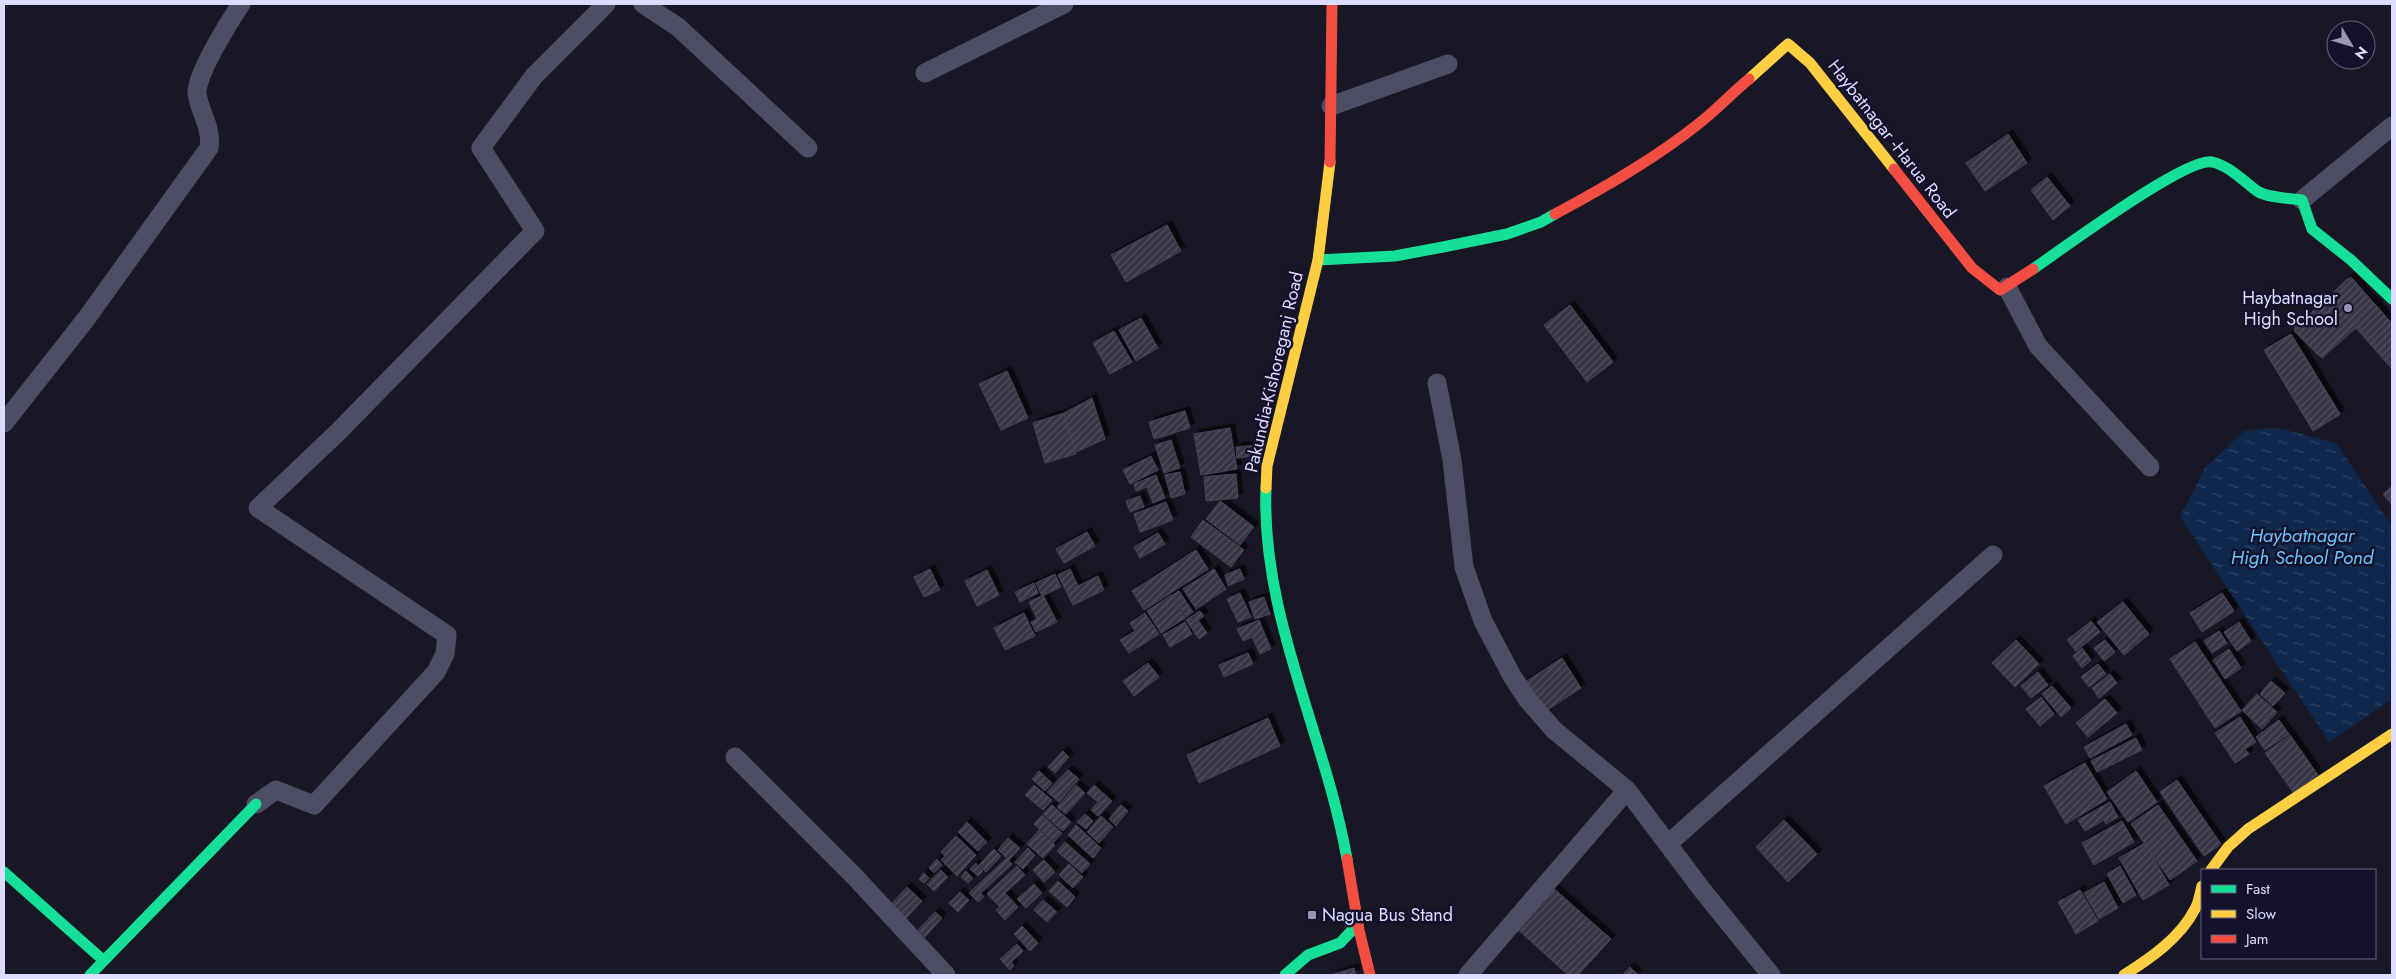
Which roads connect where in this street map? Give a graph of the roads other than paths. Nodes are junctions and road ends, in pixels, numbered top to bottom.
1 (241, 4) edge
2 (606, 4) edge
3 (643, 4) edge
4 (1064, 4) edge
5 (1332, 4) edge
6 (1448, 64) dead end
7 (925, 73) dead end
8 (1331, 106) junction
9 (2392, 126) edge
10 (808, 148) dead end
11 (2302, 200) junction
12 (1318, 260) junction
13 (2007, 287) junction
14 (2392, 299) edge
15 (1437, 383) dead end
16 (4, 422) edge
17 (2150, 467) dead end
18 (1993, 555) dead end
19 (2392, 734) edge
20 (735, 757) dead end
21 (1627, 790) junction
22 (261, 801) joint
23 (1669, 843) junction
24 (2212, 869) edge
25 (4, 872) edge
26 (2201, 889) edge
27 (1358, 924) junction
28 (103, 960) junction
29 (90, 975) edge
30 (946, 975) edge
31 (1285, 975) edge
32 (1370, 975) edge
33 (1468, 975) edge
34 (1771, 975) edge
35 (2124, 975) edge

1 - 16 street
2 - 22 street
3 - 10 street
4 - 7 street
5 - 8 street, Pakundia-Kishoreganj Road
6 - 8 street
8 - 12 street, Pakundia-Kishoreganj Road
9 - 11 street
11 - 13 street
11 - 14 street
12 - 13 street, Haybatnagar -Harua Road
12 - 27 street, Pakundia-Kishoreganj Road
13 - 17 street
15 - 21 street
18 - 23 street
19 - 24 street
20 - 30 street
21 - 23 street
21 - 33 street
22 - 28 street
23 - 34 street
25 - 28 street
26 - 35 street
27 - 31 street
27 - 32 street, Pakundia-Kishoreganj Road
28 - 29 street

